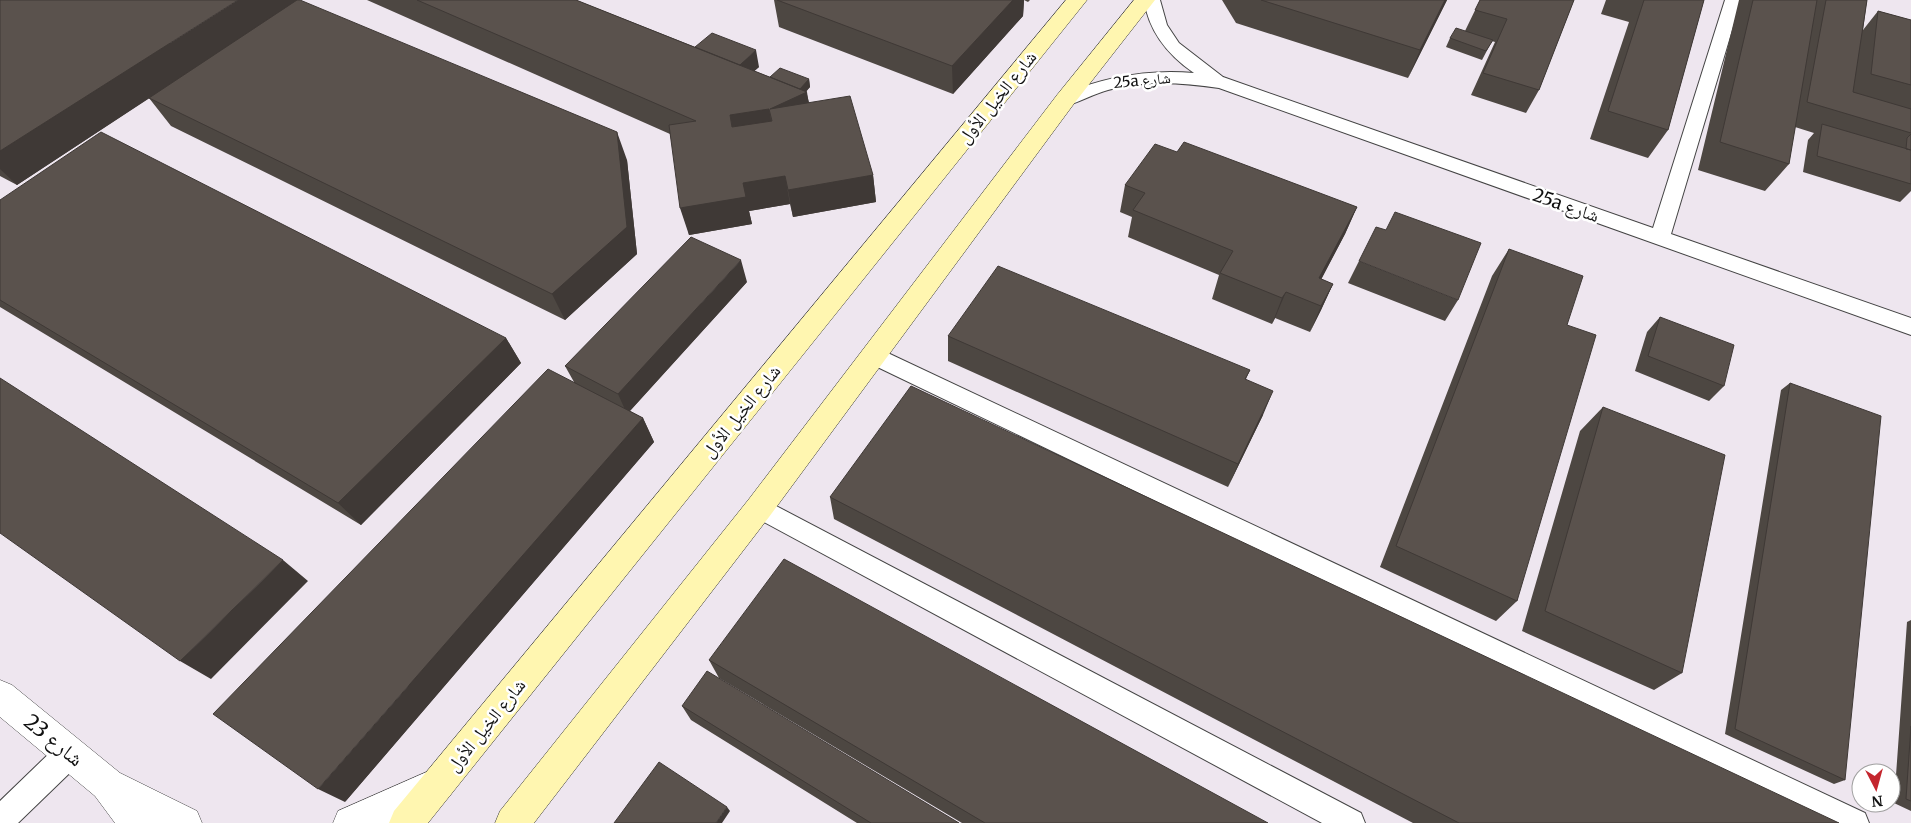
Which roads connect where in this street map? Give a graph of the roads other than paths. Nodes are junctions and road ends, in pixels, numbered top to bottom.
1 (1077, 0) edge
2 (1144, 0) edge
3 (1152, 0) edge
4 (1733, 0) edge
5 (1222, 83) junction
6 (1065, 100) junction
7 (1660, 238) junction
8 (1911, 327) edge
9 (875, 356) junction
10 (759, 508) junction
11 (0, 696) edge
12 (70, 753) junction
13 (107, 784) junction
14 (438, 784) junction
15 (0, 821) edge
16 (137, 823) edge
17 (185, 823) edge
18 (350, 823) edge
19 (406, 823) edge
20 (512, 823) edge
21 (1351, 823) edge
22 (1855, 823) edge

1 - 14 main road, شارع الخيل الأول
2 - 6 main road
3 - 5 lane, 25a شارع
4 - 7 lane
5 - 6 lane, 25a شارع
5 - 7 lane, 25a شارع
6 - 9 main road
7 - 8 lane, 25a شارع
9 - 10 main road
9 - 22 lane
10 - 20 main road
10 - 21 lane
11 - 12 street, شارع 23
12 - 13 street, شارع 23
12 - 15 lane
13 - 16 street, شارع 23
13 - 17 street, شارع 23
14 - 18 street
14 - 19 main road, شارع الخيل الأول

